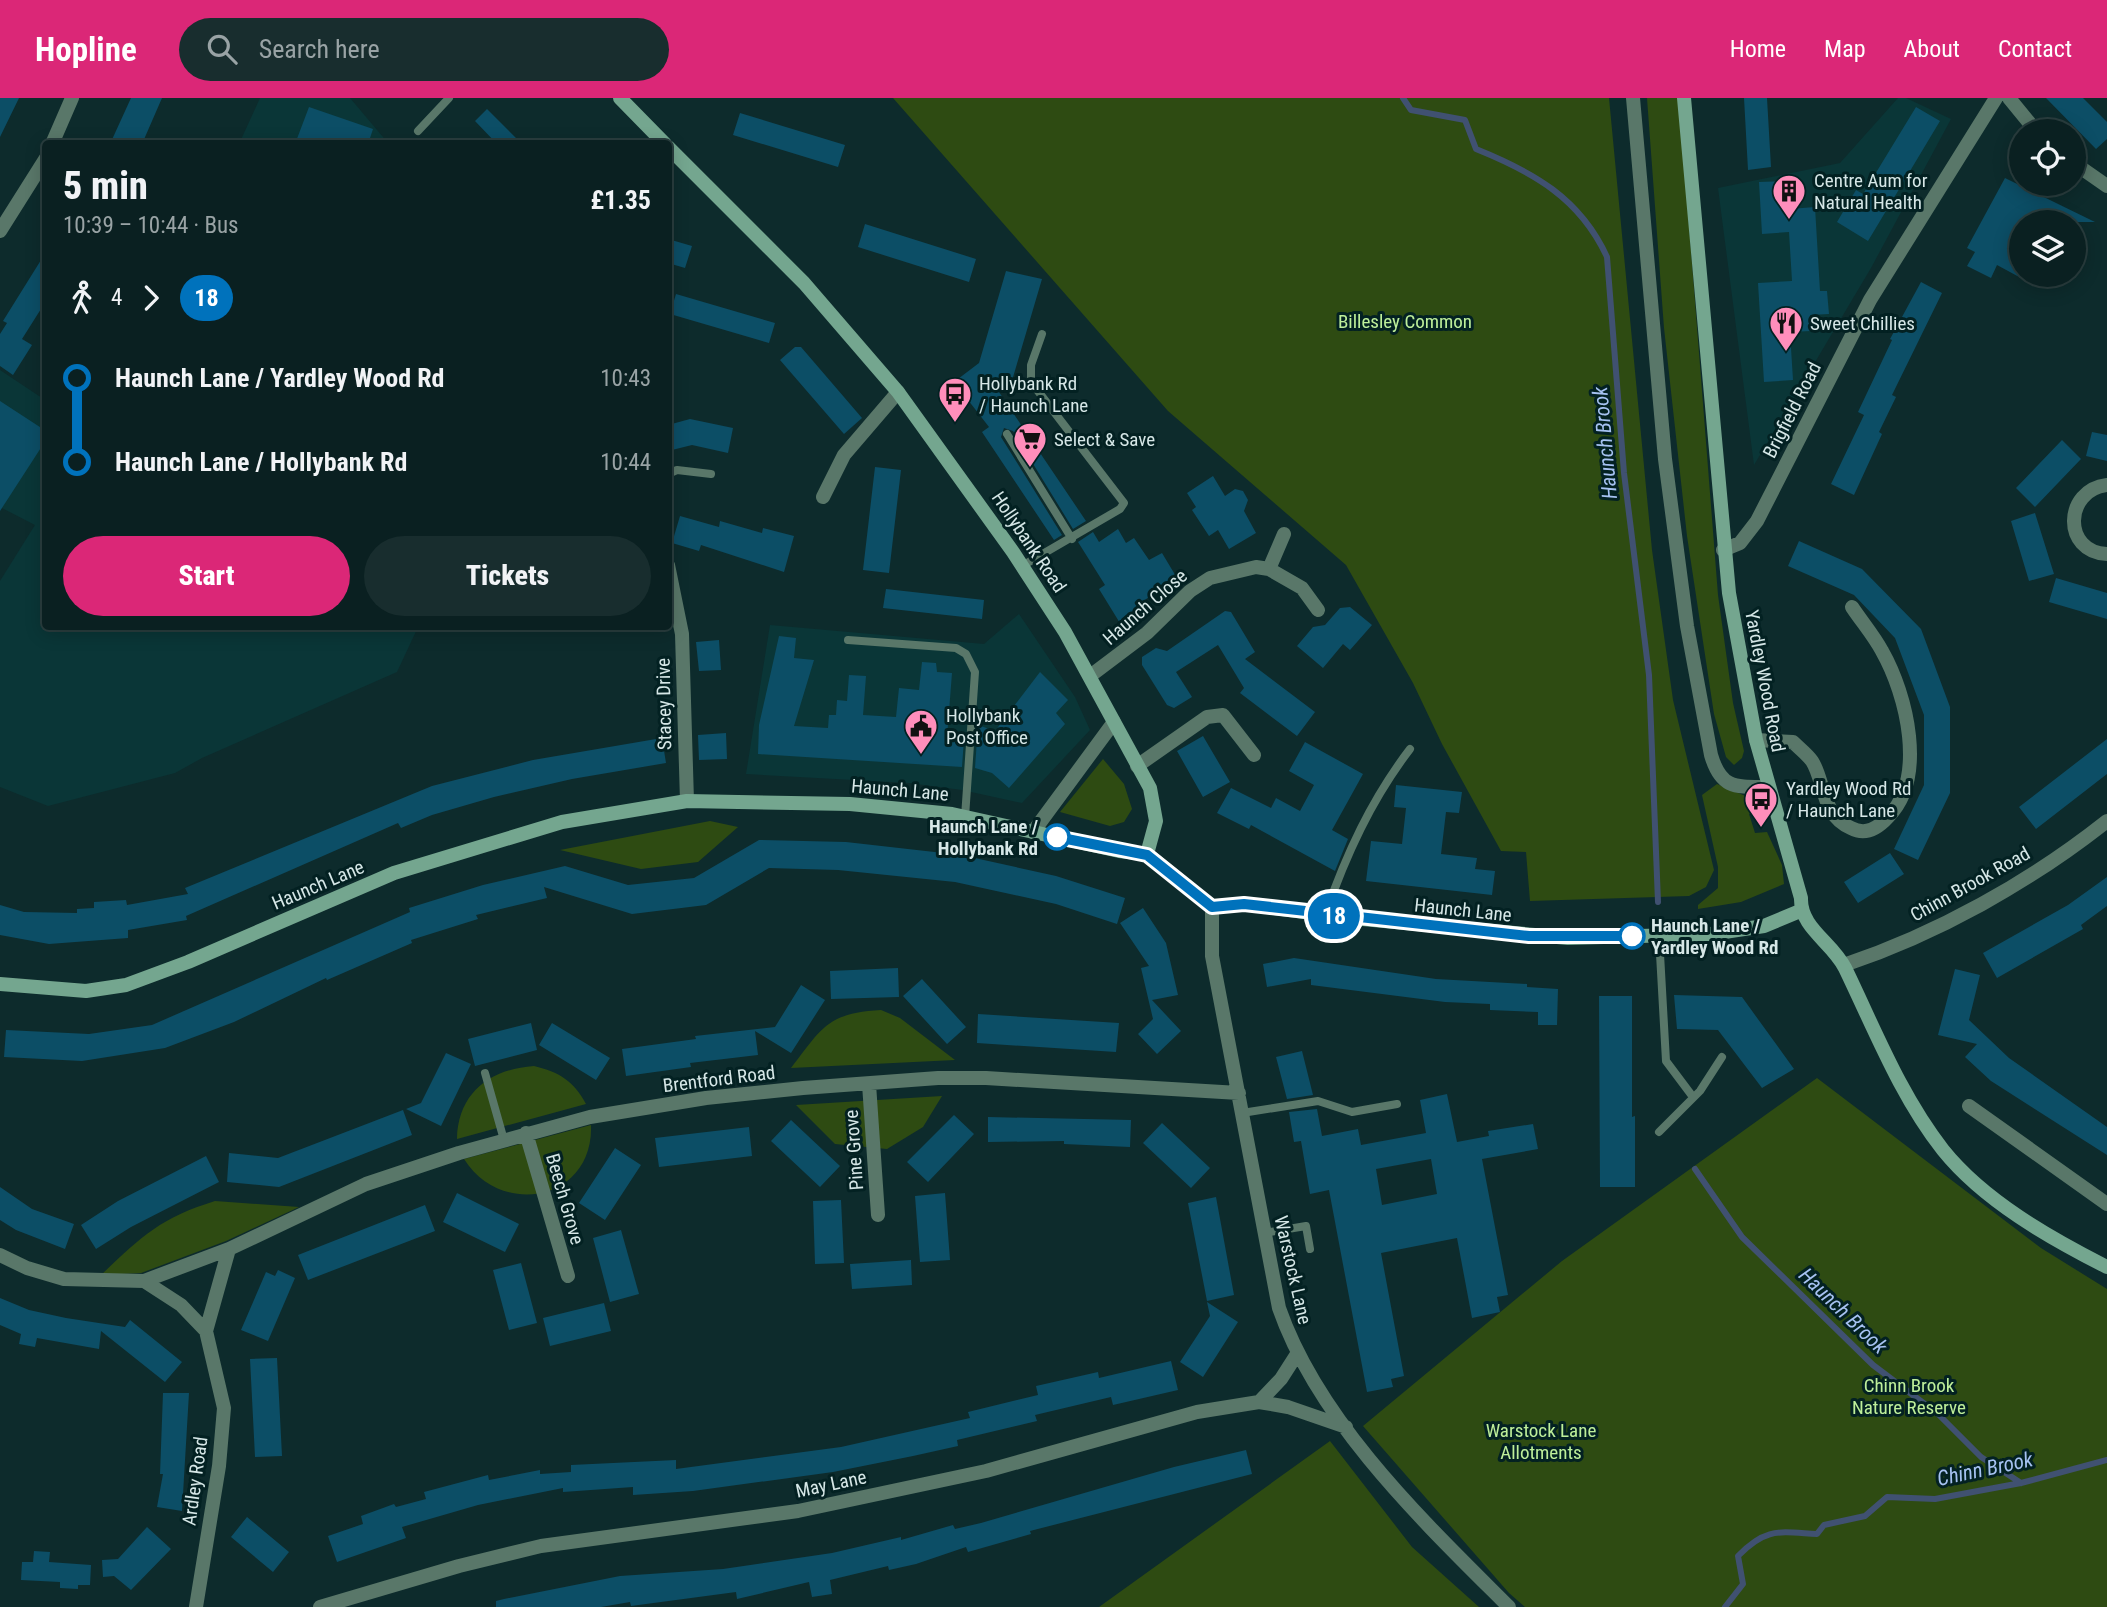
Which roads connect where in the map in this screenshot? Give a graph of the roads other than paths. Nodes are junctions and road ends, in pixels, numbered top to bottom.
1 (72, 98) edge
2 (449, 98) edge
3 (620, 98) edge
4 (1633, 98) edge
5 (1684, 98) edge
6 (1996, 98) edge
7 (2009, 98) edge
8 (2026, 119) edge
9 (418, 131) dead end
10 (54, 140) edge
11 (662, 140) edge
12 (672, 150) edge
13 (42, 164) edge
14 (2086, 171) edge
15 (2107, 186) edge
16 (0, 232) edge
17 (1042, 334) dead end
18 (898, 393) junction
19 (1007, 434) dead end
20 (672, 472) edge
21 (711, 474) dead end
22 (2107, 485) edge
23 (823, 497) dead end
24 (1284, 534) dead end
25 (1072, 539) junction
26 (1723, 550) junction
27 (2107, 554) edge
28 (1022, 566) junction
29 (1269, 569) junction
30 (672, 585) edge
31 (1852, 607) dead end
32 (1318, 610) dead end
33 (848, 640) dead end
34 (1090, 676) junction
35 (1114, 722) junction
36 (1756, 740) junction
37 (1410, 749) dead end
38 (1254, 755) dead end
39 (1138, 766) junction
40 (1768, 787) junction
41 (687, 801) junction
42 (965, 817) junction
43 (2107, 821) edge
44 (1033, 832) junction
45 (1147, 855) junction
46 (1212, 907) junction
47 (1800, 911) junction
48 (1325, 915) junction
49 (1659, 936) junction
50 (1844, 965) junction
51 (0, 984) edge
52 (1722, 1056) dead end
53 (485, 1073) dead end
54 (869, 1084) junction
55 (1239, 1093) junction
56 (1693, 1097) junction
57 (1397, 1104) dead end
58 (1969, 1106) dead end
59 (1242, 1114) junction
60 (1659, 1132) dead end
61 (526, 1133) junction
62 (504, 1140) junction
63 (2107, 1204) edge
64 (878, 1215) dead end
65 (1264, 1233) junction
66 (229, 1248) junction
67 (1310, 1249) dead end
68 (0, 1255) edge
69 (2107, 1267) edge
70 (568, 1276) dead end
71 (144, 1281) junction
72 (206, 1331) junction
73 (1297, 1354) junction
74 (1259, 1402) junction
75 (1346, 1427) junction
76 (195, 1607) edge
77 (320, 1607) edge
78 (1509, 1607) edge

1 - 10 street
2 - 9 lane
3 - 11 street, Hollybank Road
4 - 40 street
5 - 26 street, Yardley Wood Road
6 - 26 street, Brigfield Road
7 - 8 street
12 - 18 street, Hollybank Road
13 - 16 street
14 - 15 street
17 - 25 lane
18 - 23 street
18 - 28 street, Hollybank Road
19 - 25 lane
20 - 21 lane
22 - 27 street
24 - 29 street
25 - 28 lane
26 - 36 street, Yardley Wood Road
28 - 34 street, Hollybank Road
29 - 32 street
29 - 34 street, Haunch Close
30 - 41 street, Stacey Drive
31 - 36 street
33 - 42 lane
34 - 35 street, Hollybank Road
35 - 39 street, Hollybank Road
35 - 44 street
36 - 40 street, Yardley Wood Road
37 - 48 lane
38 - 39 street
39 - 45 street, Hollybank Road
40 - 47 street, Yardley Wood Road
41 - 42 street, Haunch Lane
41 - 51 street, Haunch Lane
42 - 44 street, Haunch Lane
43 - 50 street, Chinn Brook Road
44 - 45 street, Haunch Lane
45 - 46 street, Haunch Lane
46 - 48 street, Haunch Lane
46 - 55 street, Warstock Lane
47 - 49 street, Haunch Lane
47 - 50 street
48 - 49 street, Haunch Lane
49 - 56 lane
50 - 69 street
52 - 56 lane
53 - 62 lane
54 - 55 street, Brentford Road
54 - 61 street, Brentford Road
54 - 64 street, Pine Grove
55 - 59 street, Warstock Lane
56 - 60 lane
57 - 59 lane
58 - 63 street
59 - 65 street, Warstock Lane
61 - 62 street, Brentford Road
61 - 70 street, Beech Grove
62 - 66 street, Brentford Road
65 - 67 lane
65 - 73 street, Warstock Lane
66 - 71 street, Brentford Road
66 - 72 street
68 - 71 street, Brentford Road
71 - 72 street
72 - 76 street, Ardley Road
73 - 74 street
73 - 75 street, Warstock Lane
74 - 75 street, May Lane
74 - 77 street, May Lane
75 - 78 street, Warstock Lane

